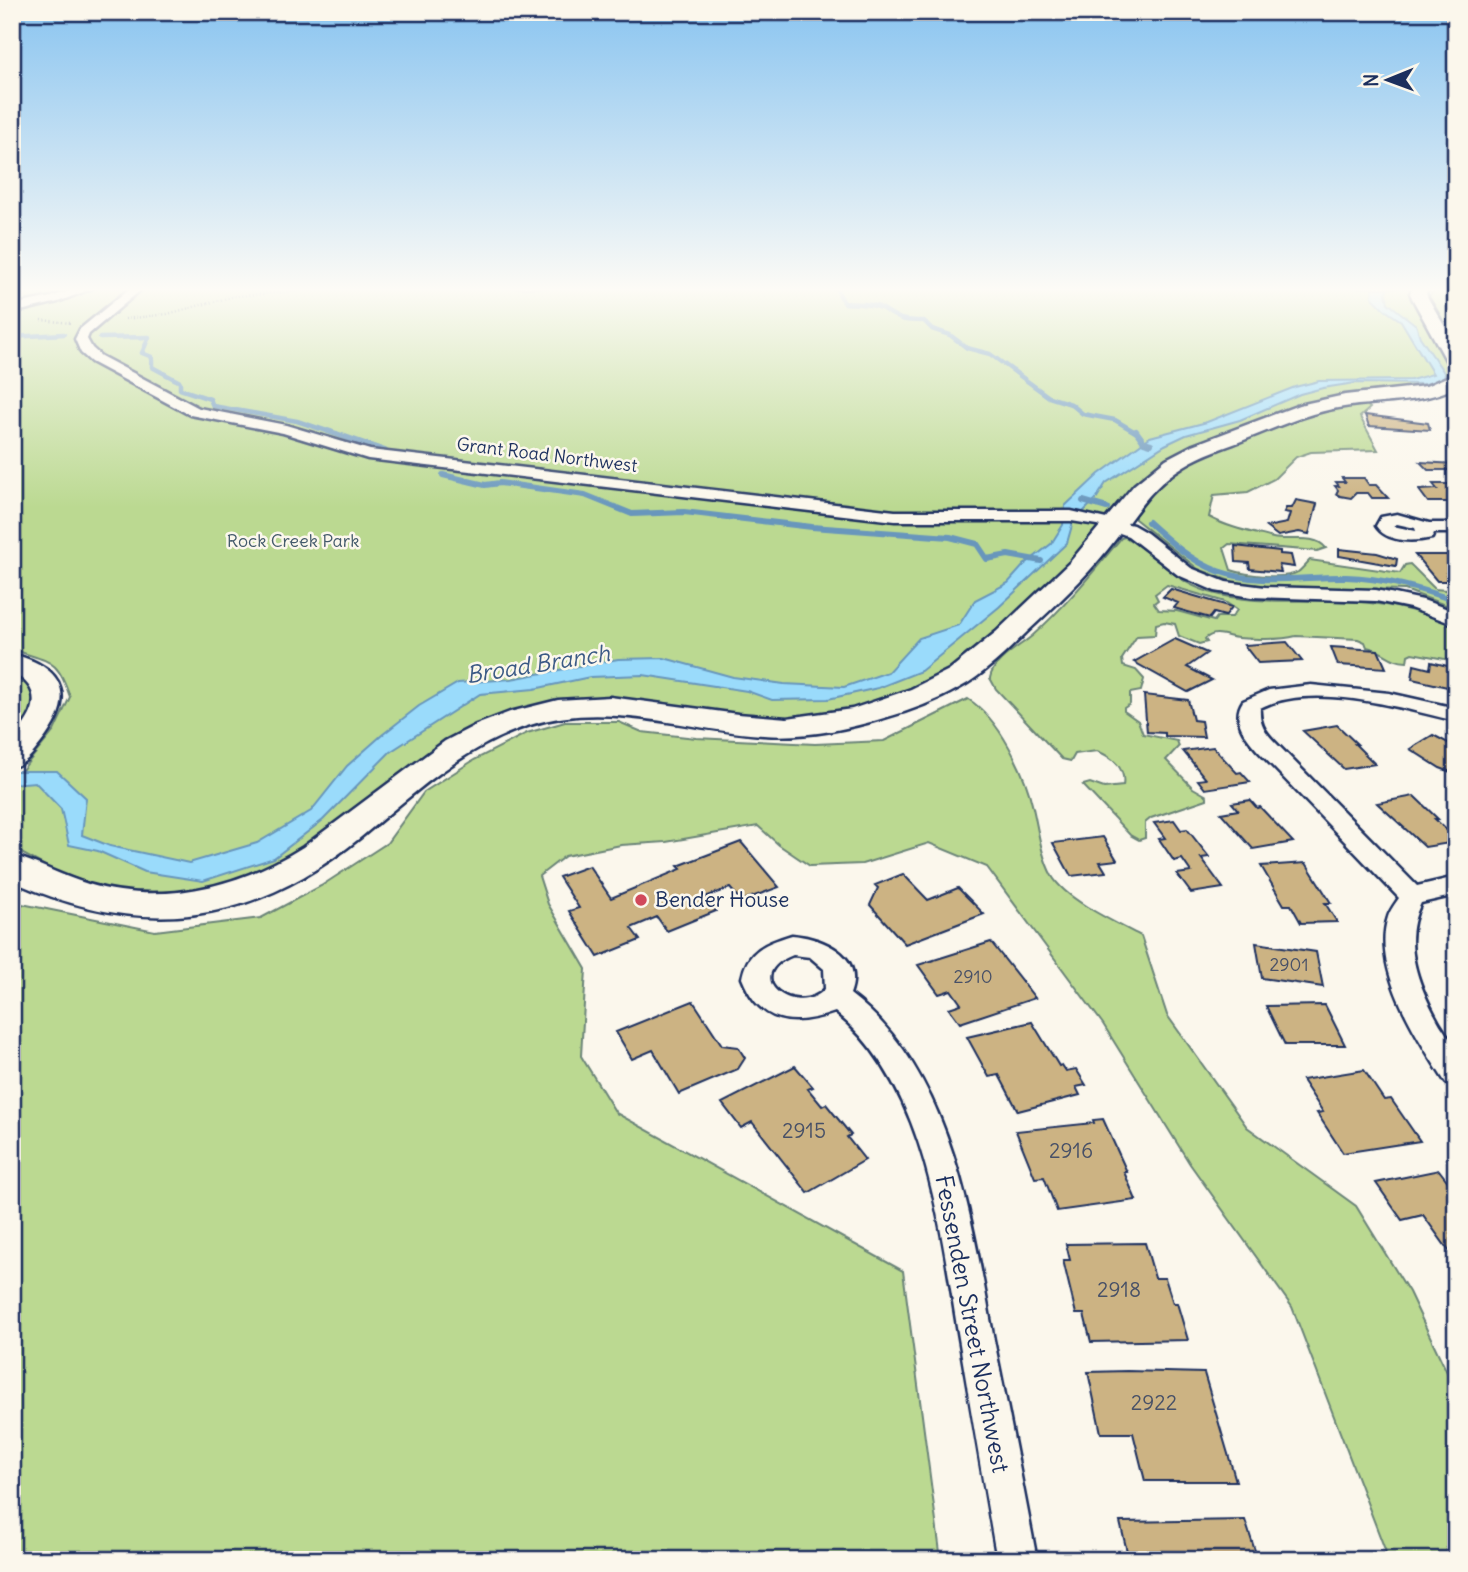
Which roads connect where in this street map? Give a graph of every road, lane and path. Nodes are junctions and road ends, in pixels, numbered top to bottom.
1 (101, 361) edge
2 (1456, 379) edge
3 (1114, 525) junction
4 (1426, 528) dead end
5 (1456, 528) edge
6 (1456, 619) edge
7 (12, 662) edge
8 (1456, 715) edge
9 (12, 758) edge
10 (12, 867) edge
11 (1456, 886) edge
12 (1412, 896) junction
13 (835, 997) dead end
14 (1456, 1075) edge
15 (1017, 1560) edge

1 - 3 street, Grant Road Northwest
2 - 3 main road
3 - 6 street, Grant Road Northwest
3 - 10 main road
4 - 5 street
7 - 9 main road
8 - 12 street
11 - 12 street
12 - 14 street
13 - 15 street, Fessenden Street Northwest

